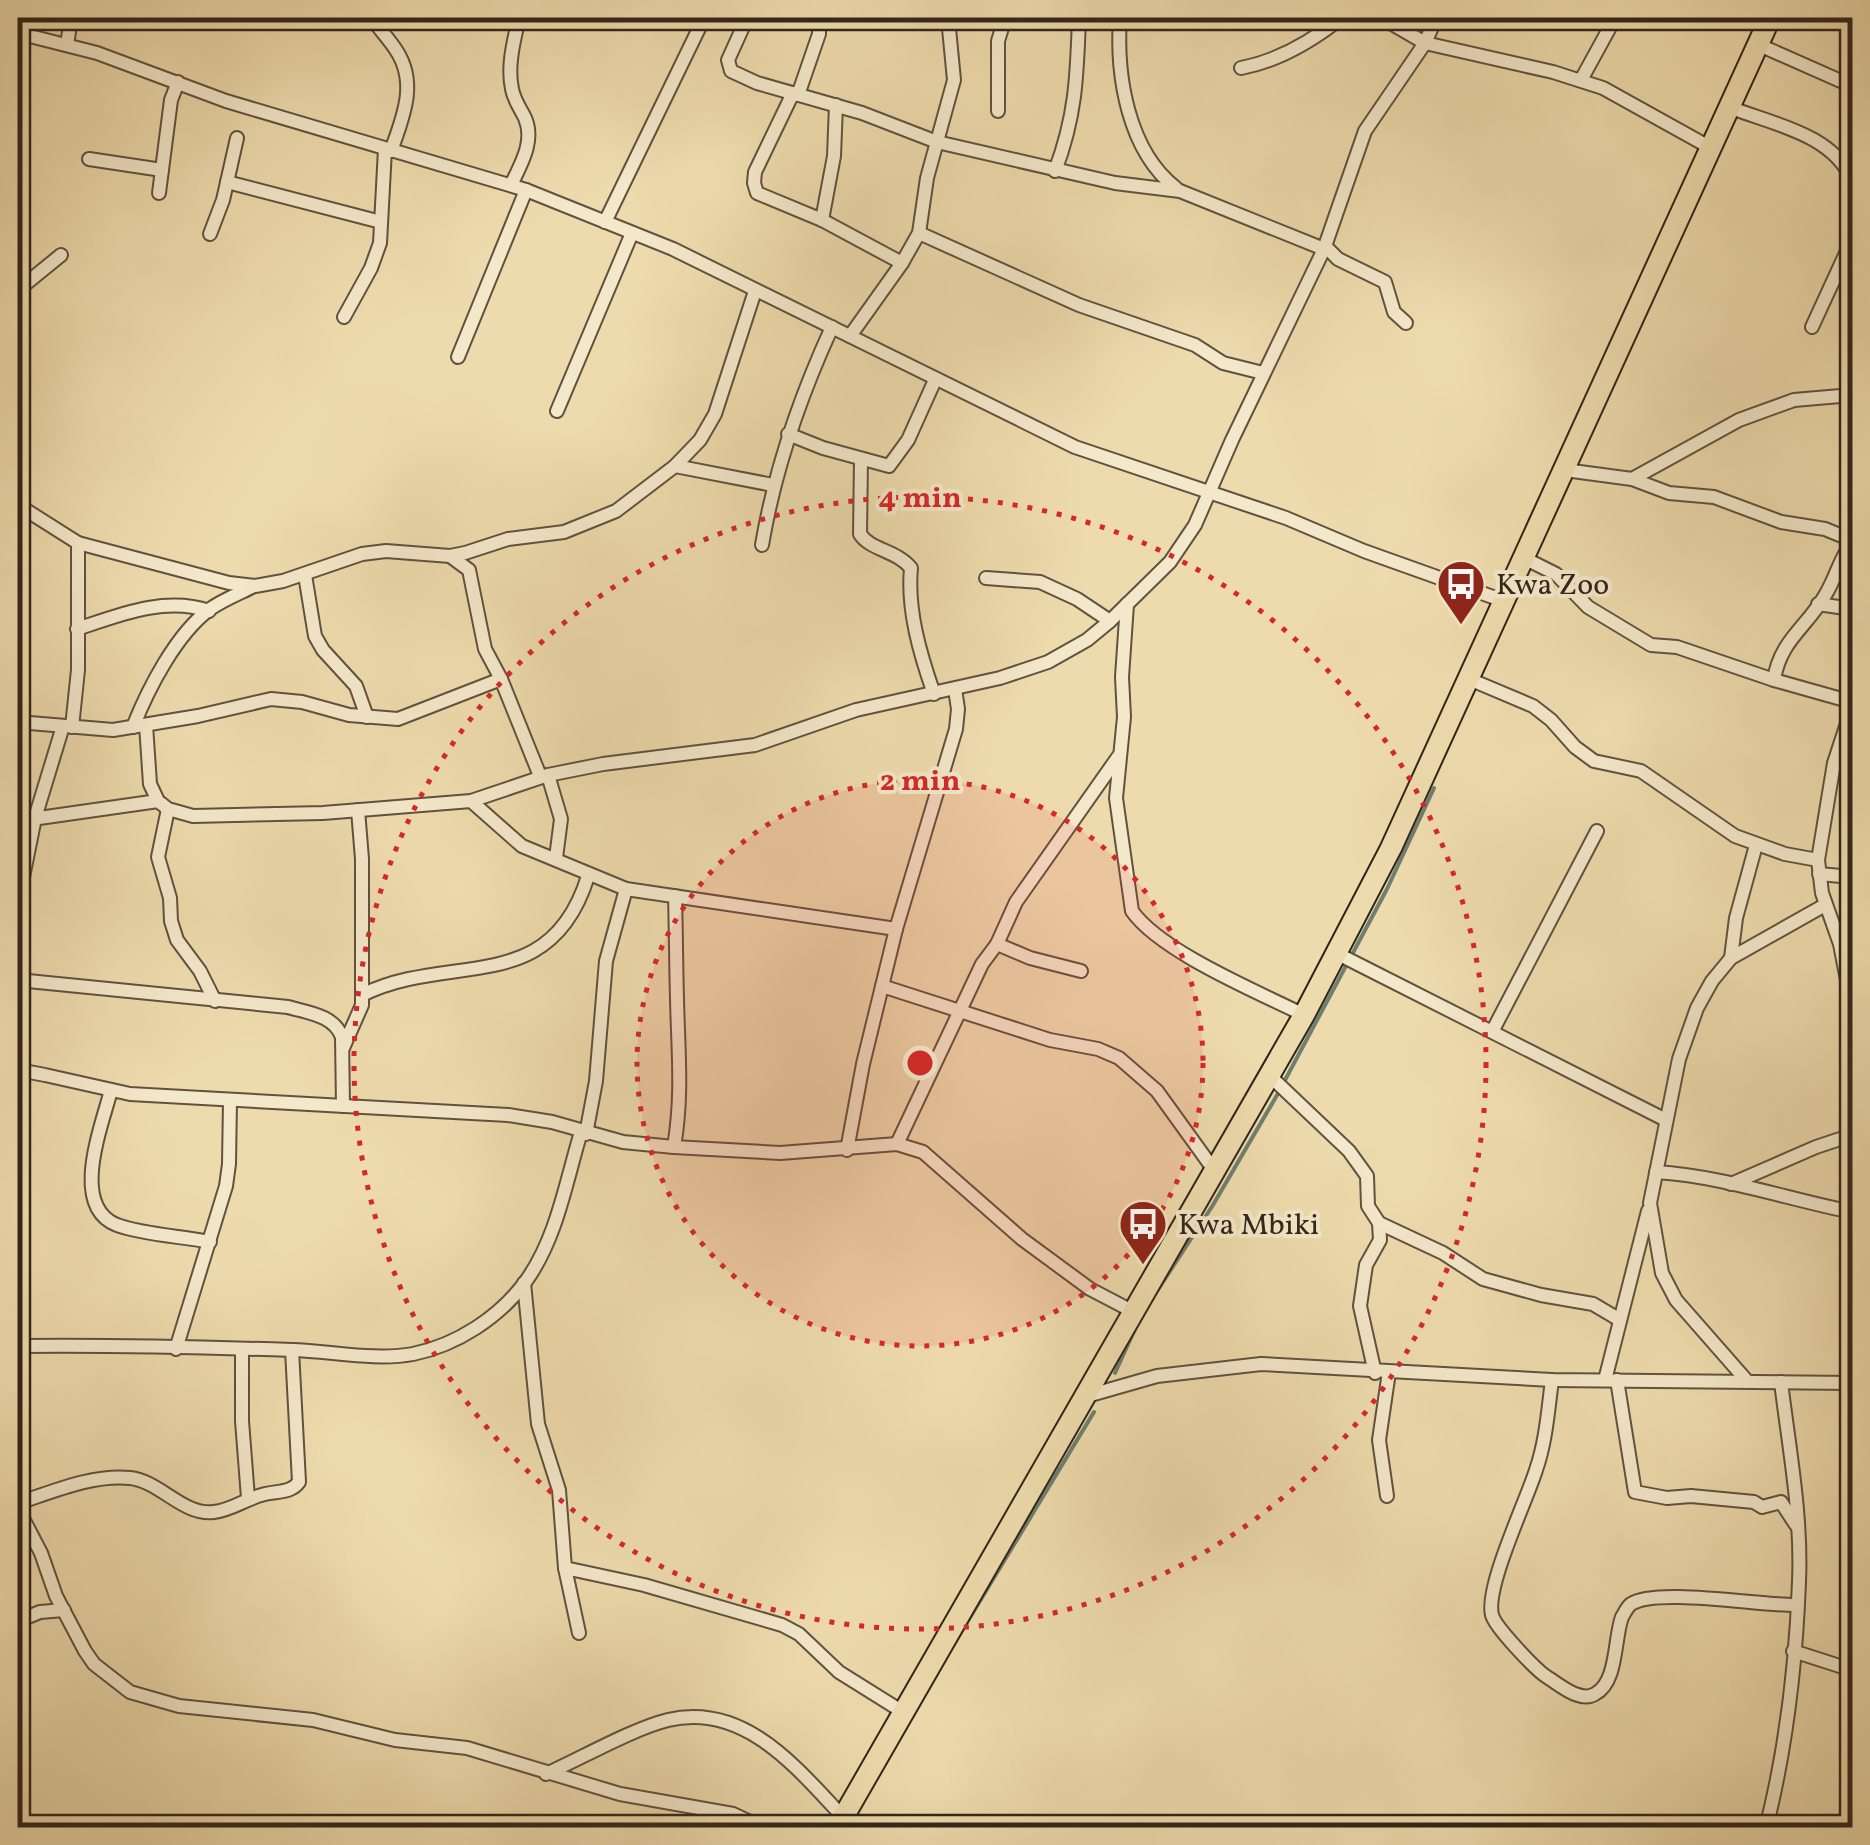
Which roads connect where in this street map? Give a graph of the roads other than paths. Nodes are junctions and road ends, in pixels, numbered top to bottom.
1 (71, 18) edge
2 (372, 18) edge
3 (518, 18) edge
4 (704, 18) edge
5 (728, 18) edge
6 (818, 18) edge
7 (948, 18) edge
8 (1005, 18) edge
9 (1082, 18) edge
10 (1341, 18) edge
11 (1382, 18) edge
12 (1436, 18) edge
13 (1615, 18) edge
14 (1770, 18) edge
15 (1120, 21) edge
16 (744, 23) edge
17 (18, 33) edge
18 (1425, 43) junction
19 (1757, 44) junction
20 (66, 46) junction
21 (1241, 68) dead end
22 (1581, 80) junction
23 (178, 82) junction
24 (1852, 86) edge
25 (796, 94) junction
26 (836, 105) junction
27 (1729, 107) junction
28 (998, 111) dead end
29 (237, 138) dead end
30 (937, 142) junction
31 (1711, 148) junction
32 (388, 150) junction
33 (89, 159) dead end
34 (162, 170) junction
35 (1055, 170) junction
36 (1852, 180) edge
37 (227, 182) junction
38 (510, 185) junction
39 (526, 190) junction
40 (1180, 192) junction
41 (159, 193) dead end
42 (822, 220) junction
43 (381, 222) junction
44 (605, 222) junction
45 (632, 233) junction
46 (919, 233) junction
47 (210, 234) dead end
48 (1852, 240) edge
49 (1324, 248) junction
50 (61, 255) dead end
51 (902, 263) junction
52 (18, 290) edge
53 (755, 291) junction
54 (344, 317) dead end
55 (1406, 324) dead end
56 (832, 327) junction
57 (1812, 328) dead end
58 (850, 336) junction
59 (458, 357) dead end
60 (1263, 373) junction
61 (934, 380) junction
62 (1852, 395) edge
63 (557, 411) dead end
64 (788, 434) junction
65 (860, 459) junction
66 (676, 466) junction
67 (1565, 470) junction
68 (1632, 479) junction
69 (772, 485) junction
70 (1210, 490) junction
71 (18, 505) edge
72 (1852, 539) edge
73 (78, 543) junction
74 (762, 546) dead end
75 (450, 556) junction
76 (1522, 558) junction
77 (304, 575) junction
78 (986, 578) dead end
79 (254, 586) junction
80 (1504, 601) junction
81 (1128, 603) junction
82 (1818, 604) junction
83 (1852, 609) edge
84 (208, 610) junction
85 (1110, 621) junction
86 (77, 629) junction
87 (501, 679) junction
88 (1469, 679) junction
89 (1774, 680) junction
90 (955, 689) junction
91 (934, 694) junction
92 (1852, 705) edge
93 (367, 717) junction
94 (18, 722) edge
95 (140, 726) junction
96 (68, 727) junction
97 (1119, 756) junction
98 (544, 776) junction
99 (470, 801) junction
100 (163, 805) junction
101 (358, 810) junction
102 (35, 818) junction
103 (18, 821) edge
104 (1597, 832) dead end
105 (1756, 845) junction
106 (556, 858) junction
107 (1819, 867) junction
108 (588, 876) junction
109 (1852, 877) edge
110 (626, 889) junction
111 (676, 896) junction
112 (18, 902) edge
113 (1825, 904) junction
114 (896, 929) junction
115 (998, 944) junction
116 (1336, 953) junction
117 (1731, 958) junction
118 (1081, 971) dead end
119 (18, 980) edge
120 (882, 986) junction
121 (362, 995) junction
122 (214, 1000) junction
123 (1852, 1006) edge
124 (961, 1009) junction
125 (1304, 1014) junction
126 (1493, 1030) junction
127 (343, 1048) junction
128 (18, 1073) edge
129 (1268, 1074) junction
130 (111, 1090) junction
131 (230, 1102) junction
132 (343, 1106) junction
133 (1666, 1120) junction
134 (584, 1133) junction
135 (1852, 1136) edge
136 (898, 1144) junction
137 (674, 1147) junction
138 (848, 1150) junction
139 (1214, 1170) junction
140 (1656, 1172) junction
141 (1728, 1185) junction
142 (1650, 1204) junction
143 (1852, 1212) edge
144 (1379, 1223) junction
145 (210, 1242) junction
146 (524, 1283) junction
147 (1134, 1312) junction
148 (1620, 1320) junction
149 (18, 1346) edge
150 (176, 1349) junction
151 (242, 1349) junction
152 (292, 1350) junction
153 (1382, 1372) junction
154 (1552, 1380) junction
155 (1611, 1380) junction
156 (1747, 1381) junction
157 (1781, 1382) junction
158 (1852, 1383) edge
159 (1087, 1396) junction
160 (1387, 1496) dead end
161 (248, 1498) junction
162 (18, 1506) edge
163 (1798, 1528) junction
164 (565, 1568) junction
165 (56, 1596) junction
166 (1797, 1605) junction
167 (64, 1610) junction
168 (40, 1612) junction
169 (18, 1621) edge
170 (579, 1634) dead end
171 (1793, 1651) junction
172 (1852, 1670) edge
173 (902, 1712) junction
174 (546, 1774) junction
175 (840, 1822) edge
176 (762, 1828) edge
177 (1766, 1828) edge

1 - 20 street
2 - 32 street
3 - 38 street
4 - 44 street
5 - 16 street
6 - 25 street
7 - 30 street
8 - 28 street
9 - 15 street
9 - 35 street
10 - 21 street
11 - 18 street
12 - 18 street
13 - 22 street
14 - 19 main road
15 - 40 street
16 - 25 street
17 - 20 street
18 - 22 street
18 - 49 street
19 - 24 street
19 - 27 main road
20 - 23 street
22 - 31 street
23 - 32 street
23 - 34 street
25 - 26 street
25 - 42 street
26 - 30 street
26 - 42 street
27 - 31 main road
27 - 36 street
29 - 37 street
30 - 35 street
30 - 46 street
31 - 67 main road
32 - 38 street
32 - 43 street
33 - 34 street
34 - 41 street
35 - 40 street
37 - 43 street
37 - 47 street
38 - 39 street
39 - 44 street
39 - 59 street
40 - 49 street
42 - 51 street
43 - 54 street
44 - 45 street
45 - 53 street
45 - 63 street
46 - 51 street
46 - 60 street
48 - 57 street
49 - 55 street
49 - 60 street
50 - 52 street
51 - 58 street
53 - 56 street
53 - 66 street
56 - 58 street
56 - 64 street
58 - 61 street
60 - 70 street
61 - 65 street
61 - 70 street
62 - 68 street
64 - 65 street
64 - 69 street
65 - 91 street
66 - 69 street
66 - 75 street
67 - 68 street
67 - 76 main road
68 - 72 street
69 - 74 street
70 - 80 street
70 - 81 street
71 - 73 street
72 - 82 street
73 - 79 street
73 - 86 street
75 - 77 street
75 - 87 street
76 - 80 main road
76 - 89 street
77 - 79 street
77 - 93 street
78 - 85 street
79 - 84 street
80 - 88 main road
81 - 85 street
81 - 97 street
82 - 83 street
82 - 89 street
84 - 86 street
84 - 95 street
85 - 90 street
86 - 96 street
87 - 93 street
87 - 98 street
88 - 105 street
88 - 116 main road
89 - 92 street
90 - 91 street
90 - 114 street
91 - 98 street
92 - 107 street
93 - 95 street
94 - 96 street
95 - 96 street
95 - 100 street
96 - 102 street
97 - 115 street
97 - 125 street
98 - 99 street
98 - 106 street
99 - 101 street
99 - 106 street
100 - 101 street
100 - 102 street
100 - 122 street
101 - 121 street
102 - 103 street
102 - 112 street
104 - 126 street
105 - 107 street
105 - 117 street
106 - 108 street
107 - 109 street
107 - 113 street
108 - 110 street
108 - 121 street
110 - 111 street
110 - 134 street
111 - 114 street
111 - 137 street
113 - 117 street
113 - 123 street
114 - 120 street
115 - 118 street
115 - 124 street
116 - 125 main road
116 - 126 street
117 - 133 street
119 - 122 street
120 - 124 street
120 - 138 street
121 - 127 street
122 - 127 street
124 - 136 street
124 - 139 street
125 - 129 main road
126 - 133 street
127 - 132 street
128 - 130 street
129 - 139 main road
129 - 144 street
130 - 131 street
130 - 145 street
131 - 132 street
131 - 145 street
132 - 134 street
133 - 140 street
134 - 137 street
134 - 146 street
135 - 141 street
136 - 138 street
136 - 147 street
137 - 138 street
139 - 147 main road
140 - 141 street
140 - 142 street
141 - 143 street
142 - 148 street
142 - 156 street
144 - 148 street
144 - 153 street
145 - 150 street
146 - 152 street
146 - 164 street
147 - 159 main road
148 - 155 street
149 - 150 street
150 - 151 street
151 - 152 street
151 - 161 street
152 - 161 street
153 - 154 street
153 - 159 street
153 - 160 street
154 - 155 street
154 - 166 street
155 - 156 street
155 - 163 street
156 - 157 street
157 - 158 street
157 - 163 street
159 - 173 main road
161 - 162 street
162 - 165 street
163 - 166 street
164 - 170 street
164 - 173 street
165 - 167 street
165 - 168 street
166 - 171 street
167 - 168 street
167 - 174 street
168 - 169 street
171 - 172 street
171 - 177 street
173 - 175 main road
174 - 175 street
174 - 176 street

